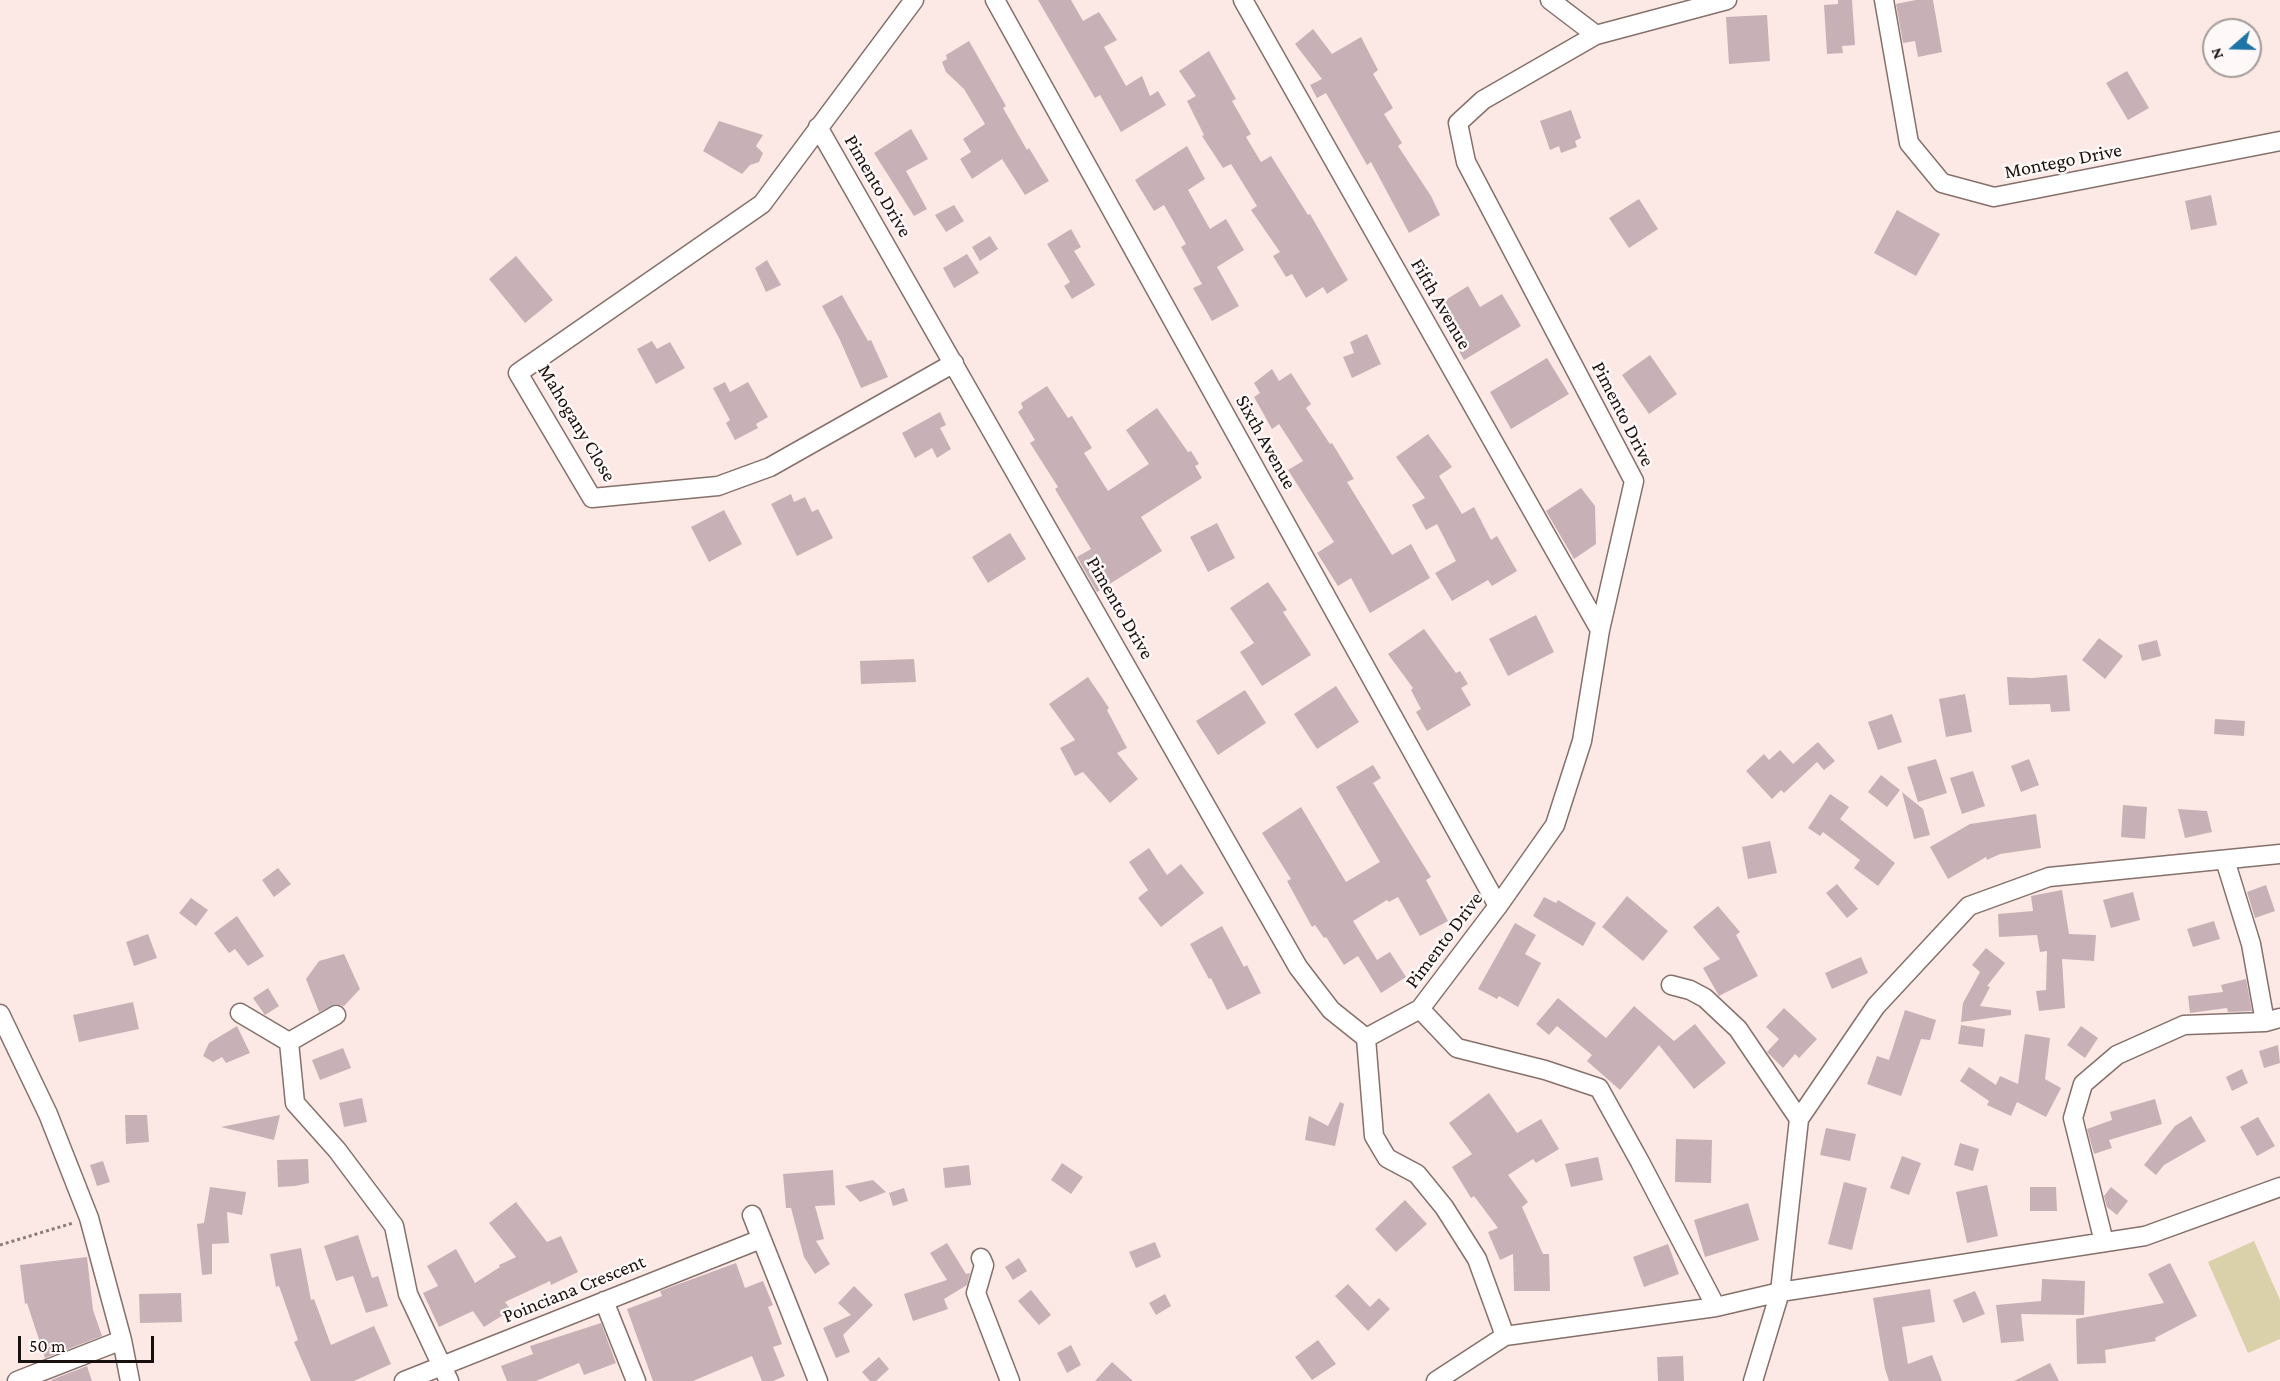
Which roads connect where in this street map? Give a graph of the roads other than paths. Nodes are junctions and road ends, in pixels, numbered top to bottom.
1 (914, 0) edge
2 (994, 0) edge
3 (1243, 0) edge
4 (1550, 0) edge
5 (1727, 0) edge
6 (1884, 0) edge
7 (1596, 35) junction
8 (818, 127) junction
9 (2280, 141) edge
10 (954, 363) junction
11 (1600, 630) junction
12 (2280, 854) edge
13 (2225, 860) junction
14 (1498, 906) junction
15 (1671, 985) dead end
16 (1420, 1009) junction
17 (240, 1013) dead end
18 (0, 1014) edge
19 (336, 1015) dead end
20 (2273, 1020) edge
21 (1366, 1038) junction
22 (289, 1042) junction
23 (1799, 1119) junction
24 (2280, 1187) edge
25 (752, 1215) dead end
26 (761, 1239) junction
27 (2104, 1242) junction
28 (981, 1258) dead end
29 (1780, 1292) junction
30 (604, 1301) junction
31 (1716, 1307) junction
32 (1505, 1336) junction
33 (122, 1340) junction
34 (446, 1373) edge
35 (17, 1381) edge
36 (130, 1381) edge
37 (404, 1381) edge
38 (636, 1381) edge
39 (818, 1381) edge
40 (1010, 1381) edge
41 (1436, 1381) edge
42 (1754, 1381) edge

1 - 8 street, Pimento Drive
2 - 14 street, Sixth Avenue
3 - 11 street, Fifth Avenue
4 - 7 street
5 - 7 street, Pimento Drive
6 - 9 street, Montego Drive
7 - 11 street, Pimento Drive
8 - 10 street, Pimento Drive
8 - 10 street, Mahogany Close
10 - 21 street, Pimento Drive
11 - 14 street, Pimento Drive
12 - 13 street
13 - 20 street
13 - 23 street
14 - 16 street, Pimento Drive
15 - 23 street
16 - 21 street, Pimento Drive
16 - 31 street
17 - 22 street
18 - 33 street
19 - 22 street
20 - 27 street
21 - 32 street
22 - 34 street
23 - 29 street
24 - 27 street
25 - 26 street
26 - 30 street, Poinciana Crescent
26 - 39 street
27 - 29 street
28 - 40 street
29 - 31 street
29 - 42 street
30 - 34 street, Poinciana Crescent
30 - 38 street
31 - 32 street
32 - 41 street
33 - 35 street
33 - 36 street
34 - 37 street, Poinciana Crescent

